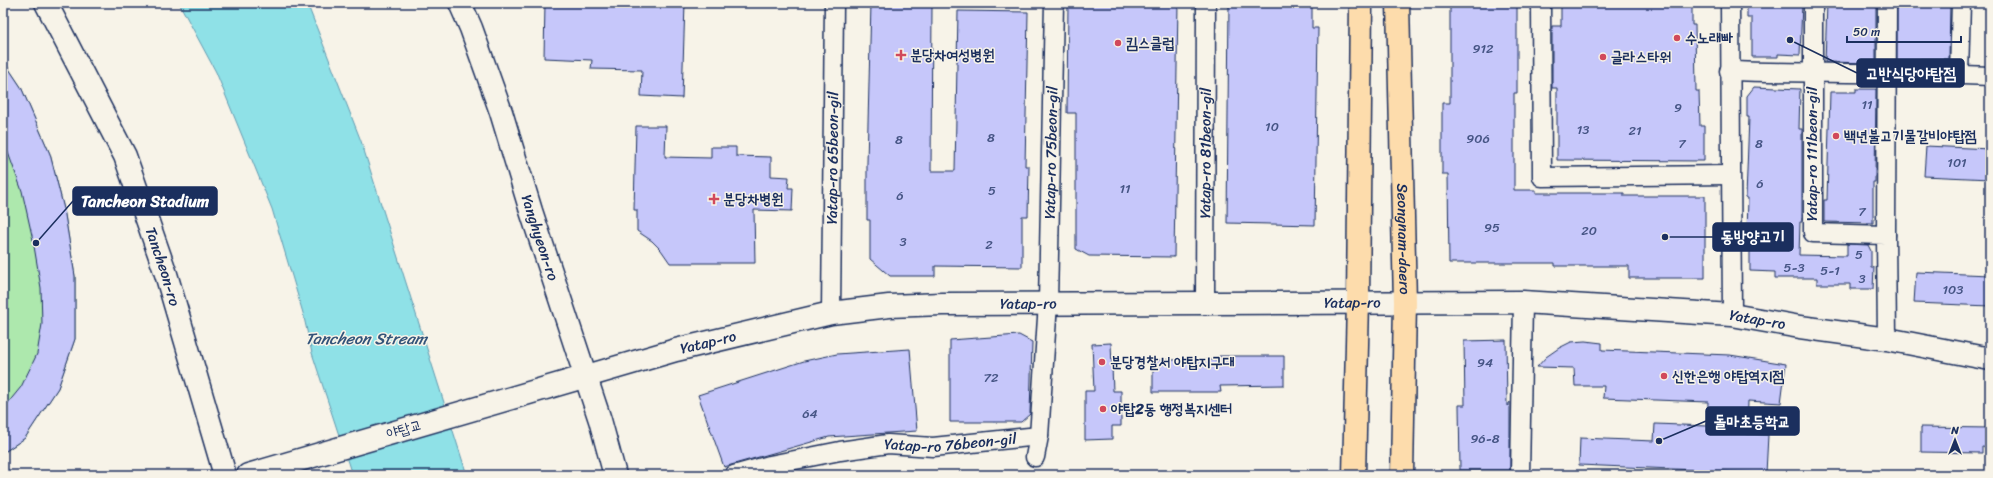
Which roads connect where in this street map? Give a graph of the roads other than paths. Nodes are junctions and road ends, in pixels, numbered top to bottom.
1 (46, 3) edge
2 (460, 3) edge
3 (834, 3) edge
4 (1054, 3) edge
5 (1206, 3) edge
6 (1361, 3) edge
7 (1398, 3) edge
8 (1541, 3) edge
9 (1730, 3) edge
10 (1813, 3) edge
11 (1887, 3) edge
12 (1961, 3) edge
13 (1730, 71) junction
14 (1887, 72) junction
15 (1812, 74) junction
16 (1959, 74) junction
17 (1990, 76) edge
18 (1730, 175) junction
19 (1886, 235) junction
20 (1358, 301) junction
21 (1405, 302) junction
22 (1523, 302) junction
23 (1048, 303) junction
24 (1205, 304) junction
25 (831, 313) junction
26 (1732, 315) junction
27 (1887, 339) junction
28 (1990, 359) edge
29 (584, 376) junction
30 (544, 388) joint
31 (1039, 436) junction
32 (1035, 457) dead end
33 (256, 472) edge
34 (225, 475) edge
35 (615, 475) edge
36 (734, 475) edge
37 (1354, 475) edge
38 (1402, 475) edge
39 (1520, 475) edge

1 - 34 street, Tancheon-ro
2 - 29 street, Yanghyeon-ro
3 - 25 street, Yatap-ro 65beon-gil
4 - 23 street, Yatap-ro 75beon-gil
5 - 24 street, Yatap-ro 81beon-gil
6 - 20 main road
7 - 21 main road, Seongnam-daero
8 - 18 street
9 - 13 street
10 - 15 street
11 - 14 street
12 - 16 street
13 - 15 street
13 - 18 street
14 - 15 street
14 - 16 street
14 - 19 street
15 - 19 street, Yatap-ro 111beon-gil
16 - 17 street
18 - 26 street
19 - 27 street
20 - 21 street, Yatap-ro
20 - 24 street, Yatap-ro
20 - 37 main road
21 - 22 street, Yatap-ro
21 - 38 main road, Seongnam-daero
22 - 26 street, Yatap-ro
22 - 39 street
23 - 24 street, Yatap-ro
23 - 25 street, Yatap-ro
23 - 31 street, Yatap-ro 76beon-gil
25 - 29 street, Yatap-ro
26 - 27 street, Yatap-ro
27 - 28 street, Yatap-ro
29 - 30 street, Yatap-ro
29 - 35 street, Yanghyeon-ro
30 - 33 street, 야탑교
31 - 32 street
31 - 36 street, Yatap-ro 76beon-gil

